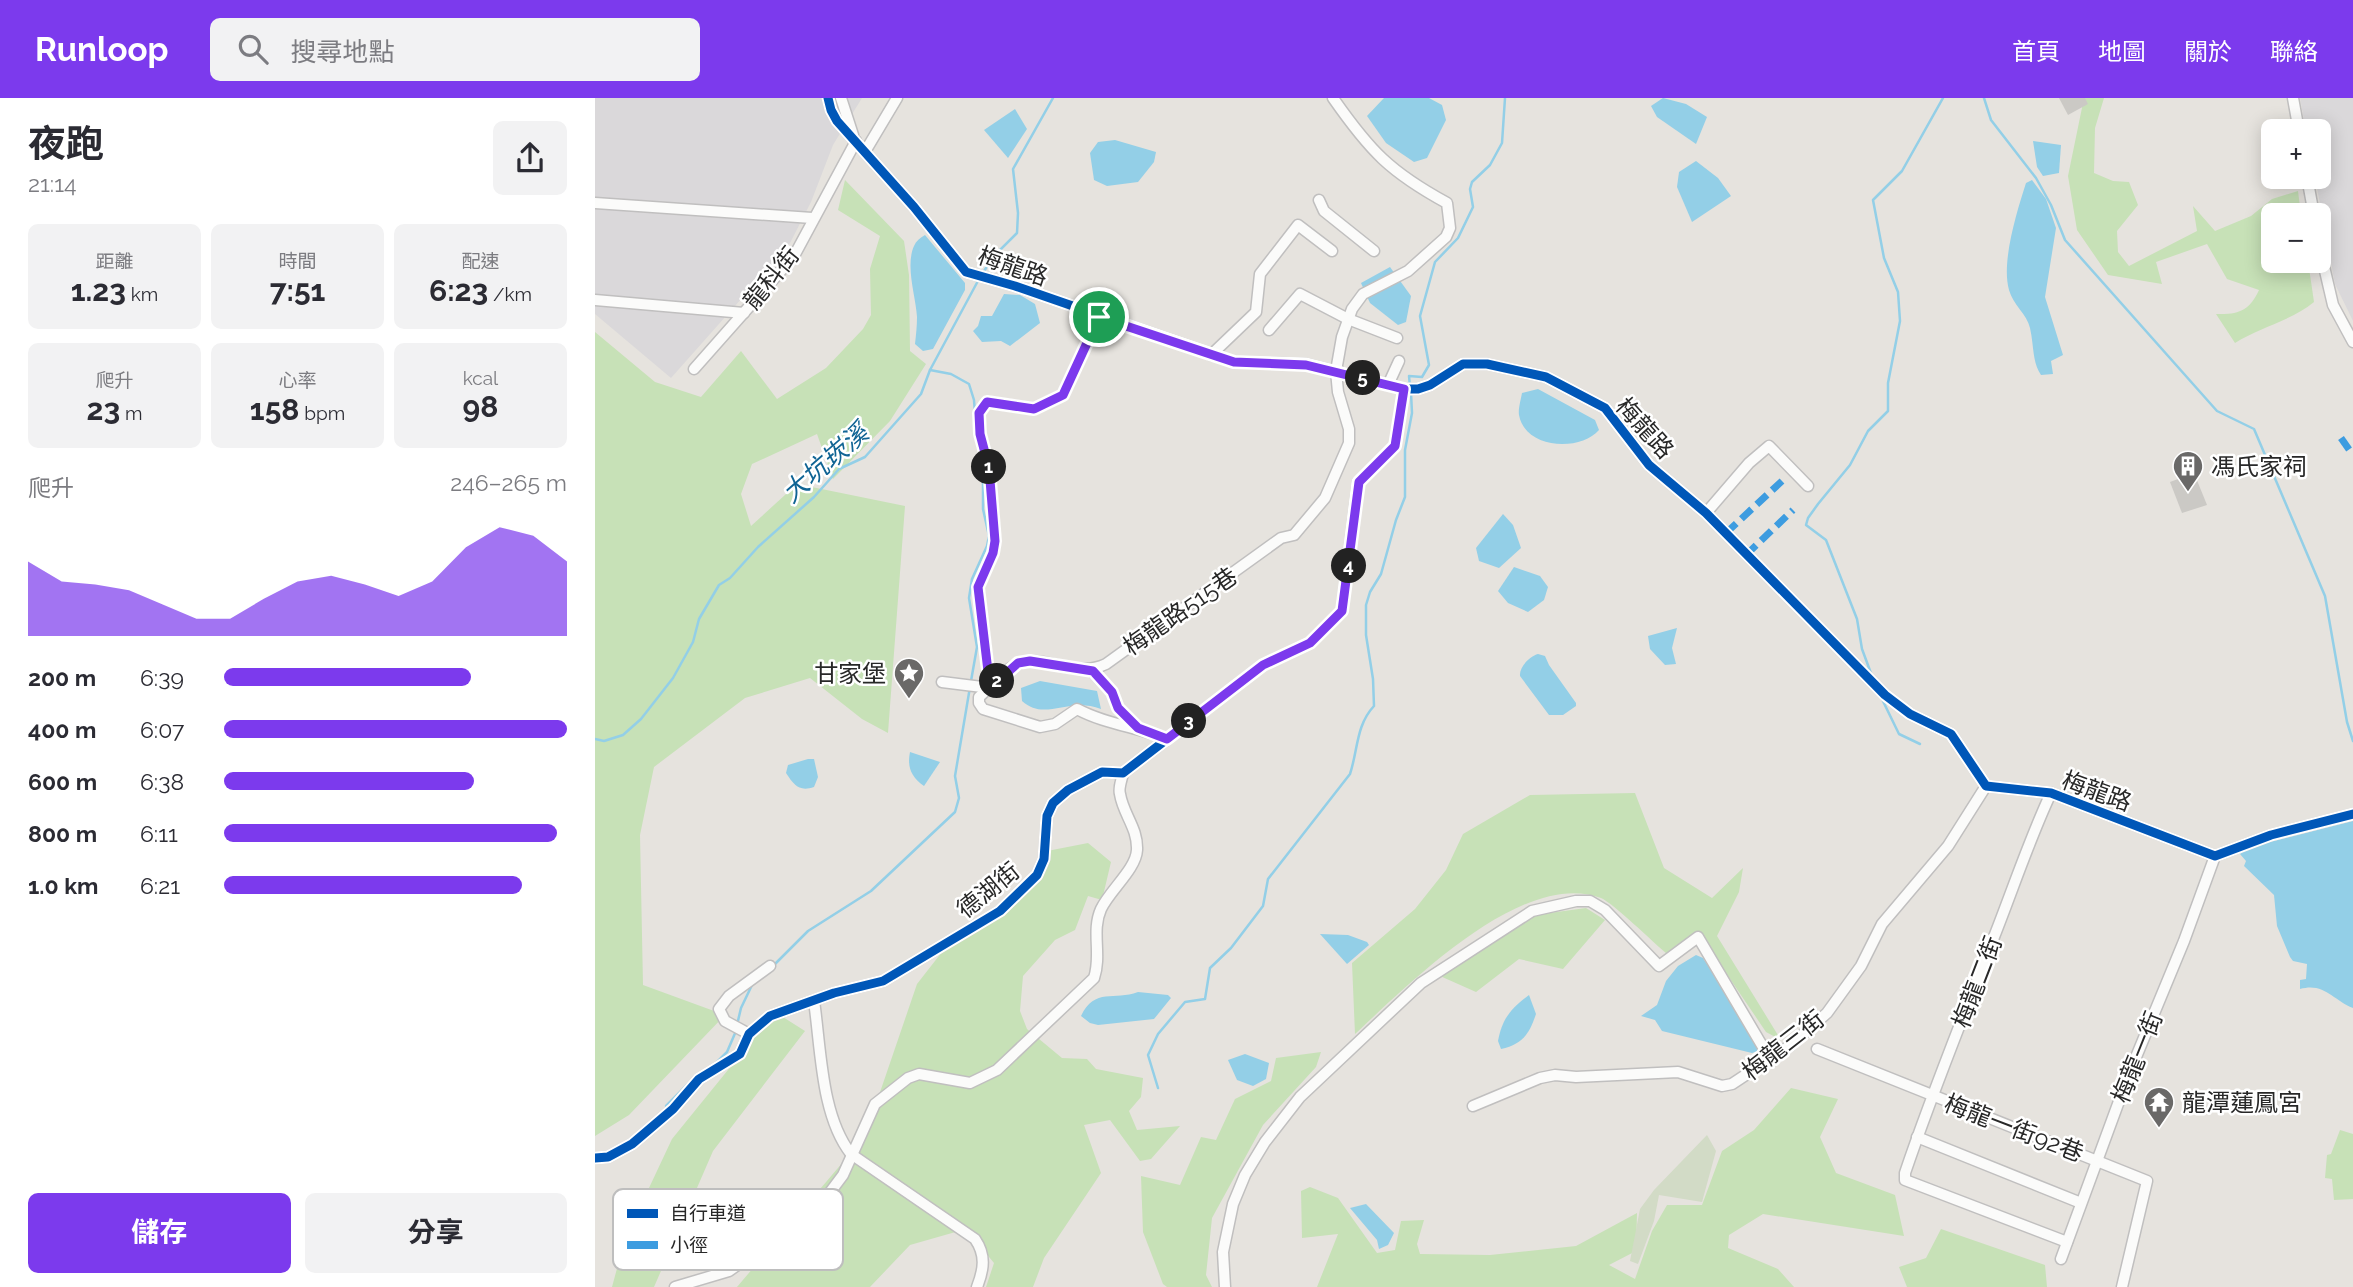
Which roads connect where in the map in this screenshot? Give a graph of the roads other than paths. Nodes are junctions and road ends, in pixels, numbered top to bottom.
1 (828, 98) edge
2 (841, 98) edge
3 (897, 98) edge
4 (1333, 98) edge
5 (2293, 98) edge
6 (2297, 119) edge
7 (856, 141) junction
8 (866, 150) junction
9 (1319, 200) dead end
10 (595, 202) edge
11 (812, 218) junction
12 (1332, 251) dead end
13 (1374, 251) dead end
14 (2326, 273) edge
15 (595, 300) edge
16 (744, 313) junction
17 (1099, 317) junction
18 (1348, 319) junction
19 (1269, 330) dead end
20 (1397, 338) dead end
21 (2353, 342) edge
22 (1211, 355) junction
23 (1399, 361) dead end
24 (694, 369) dead end
25 (1336, 371) junction
26 (1388, 385) junction
27 (1408, 389) junction
28 (1808, 486) dead end
29 (1706, 513) junction
30 (1093, 671) junction
31 (942, 682) dead end
32 (990, 688) junction
33 (1138, 728) junction
34 (1167, 739) junction
35 (1123, 773) junction
36 (1986, 786) junction
37 (2052, 793) junction
38 (2353, 814) edge
39 (2215, 856) junction
40 (770, 965) dead end
41 (814, 1001) junction
42 (742, 1030) junction
43 (1817, 1049) dead end
44 (1770, 1059) junction
45 (1931, 1096) junction
46 (1473, 1105) dead end
47 (1917, 1137) junction
48 (851, 1154) junction
49 (595, 1158) edge
50 (2096, 1160) junction
51 (832, 1189) edge
52 (2081, 1203) junction
53 (2067, 1242) junction
54 (2061, 1259) dead end
55 (730, 1270) edge
56 (675, 1287) edge
57 (977, 1287) edge
58 (1225, 1287) edge
59 (2122, 1287) edge

1 - 7 street, 梅龍路
2 - 7 street
3 - 8 street
4 - 18 street, 梅龍路515巷
5 - 6 street
7 - 8 street, 梅龍路
7 - 11 street, 龍科街
8 - 17 street, 梅龍路
9 - 13 street
10 - 11 street
11 - 16 street, 龍科街
12 - 22 street
14 - 21 street
15 - 16 street
16 - 24 street, 龍科街
17 - 22 street, 梅龍路
17 - 32 street
18 - 19 street
18 - 20 street
18 - 25 street, 梅龍路515巷
22 - 25 street, 梅龍路
23 - 26 street
25 - 26 street, 梅龍路
25 - 30 street, 梅龍路515巷
26 - 27 street, 梅龍路
27 - 29 street, 梅龍路
27 - 34 street, 德湖街
28 - 29 street
29 - 36 street, 梅龍路
30 - 32 street
30 - 33 street
31 - 32 street
32 - 33 street
33 - 34 street
34 - 35 street, 德湖街
35 - 41 street, 德湖街
35 - 48 street
36 - 37 street, 梅龍路
36 - 44 street, 梅龍三街
37 - 39 street, 梅龍路
37 - 45 street, 梅龍二街
38 - 39 street
39 - 50 street, 梅龍一街
40 - 42 street
41 - 42 street, 德湖街
41 - 48 street
42 - 49 street, 德湖街
43 - 45 street, 梅龍一街92巷
44 - 46 street, 梅龍三街
44 - 58 street
45 - 47 street, 梅龍二街
45 - 50 street, 梅龍一街92巷
47 - 52 street
47 - 53 street, 梅龍二街
48 - 51 street
48 - 57 street
50 - 52 street, 梅龍一街
50 - 59 street, 梅龍一街92巷
52 - 53 street, 梅龍一街
53 - 54 street, 梅龍一街
55 - 56 street

